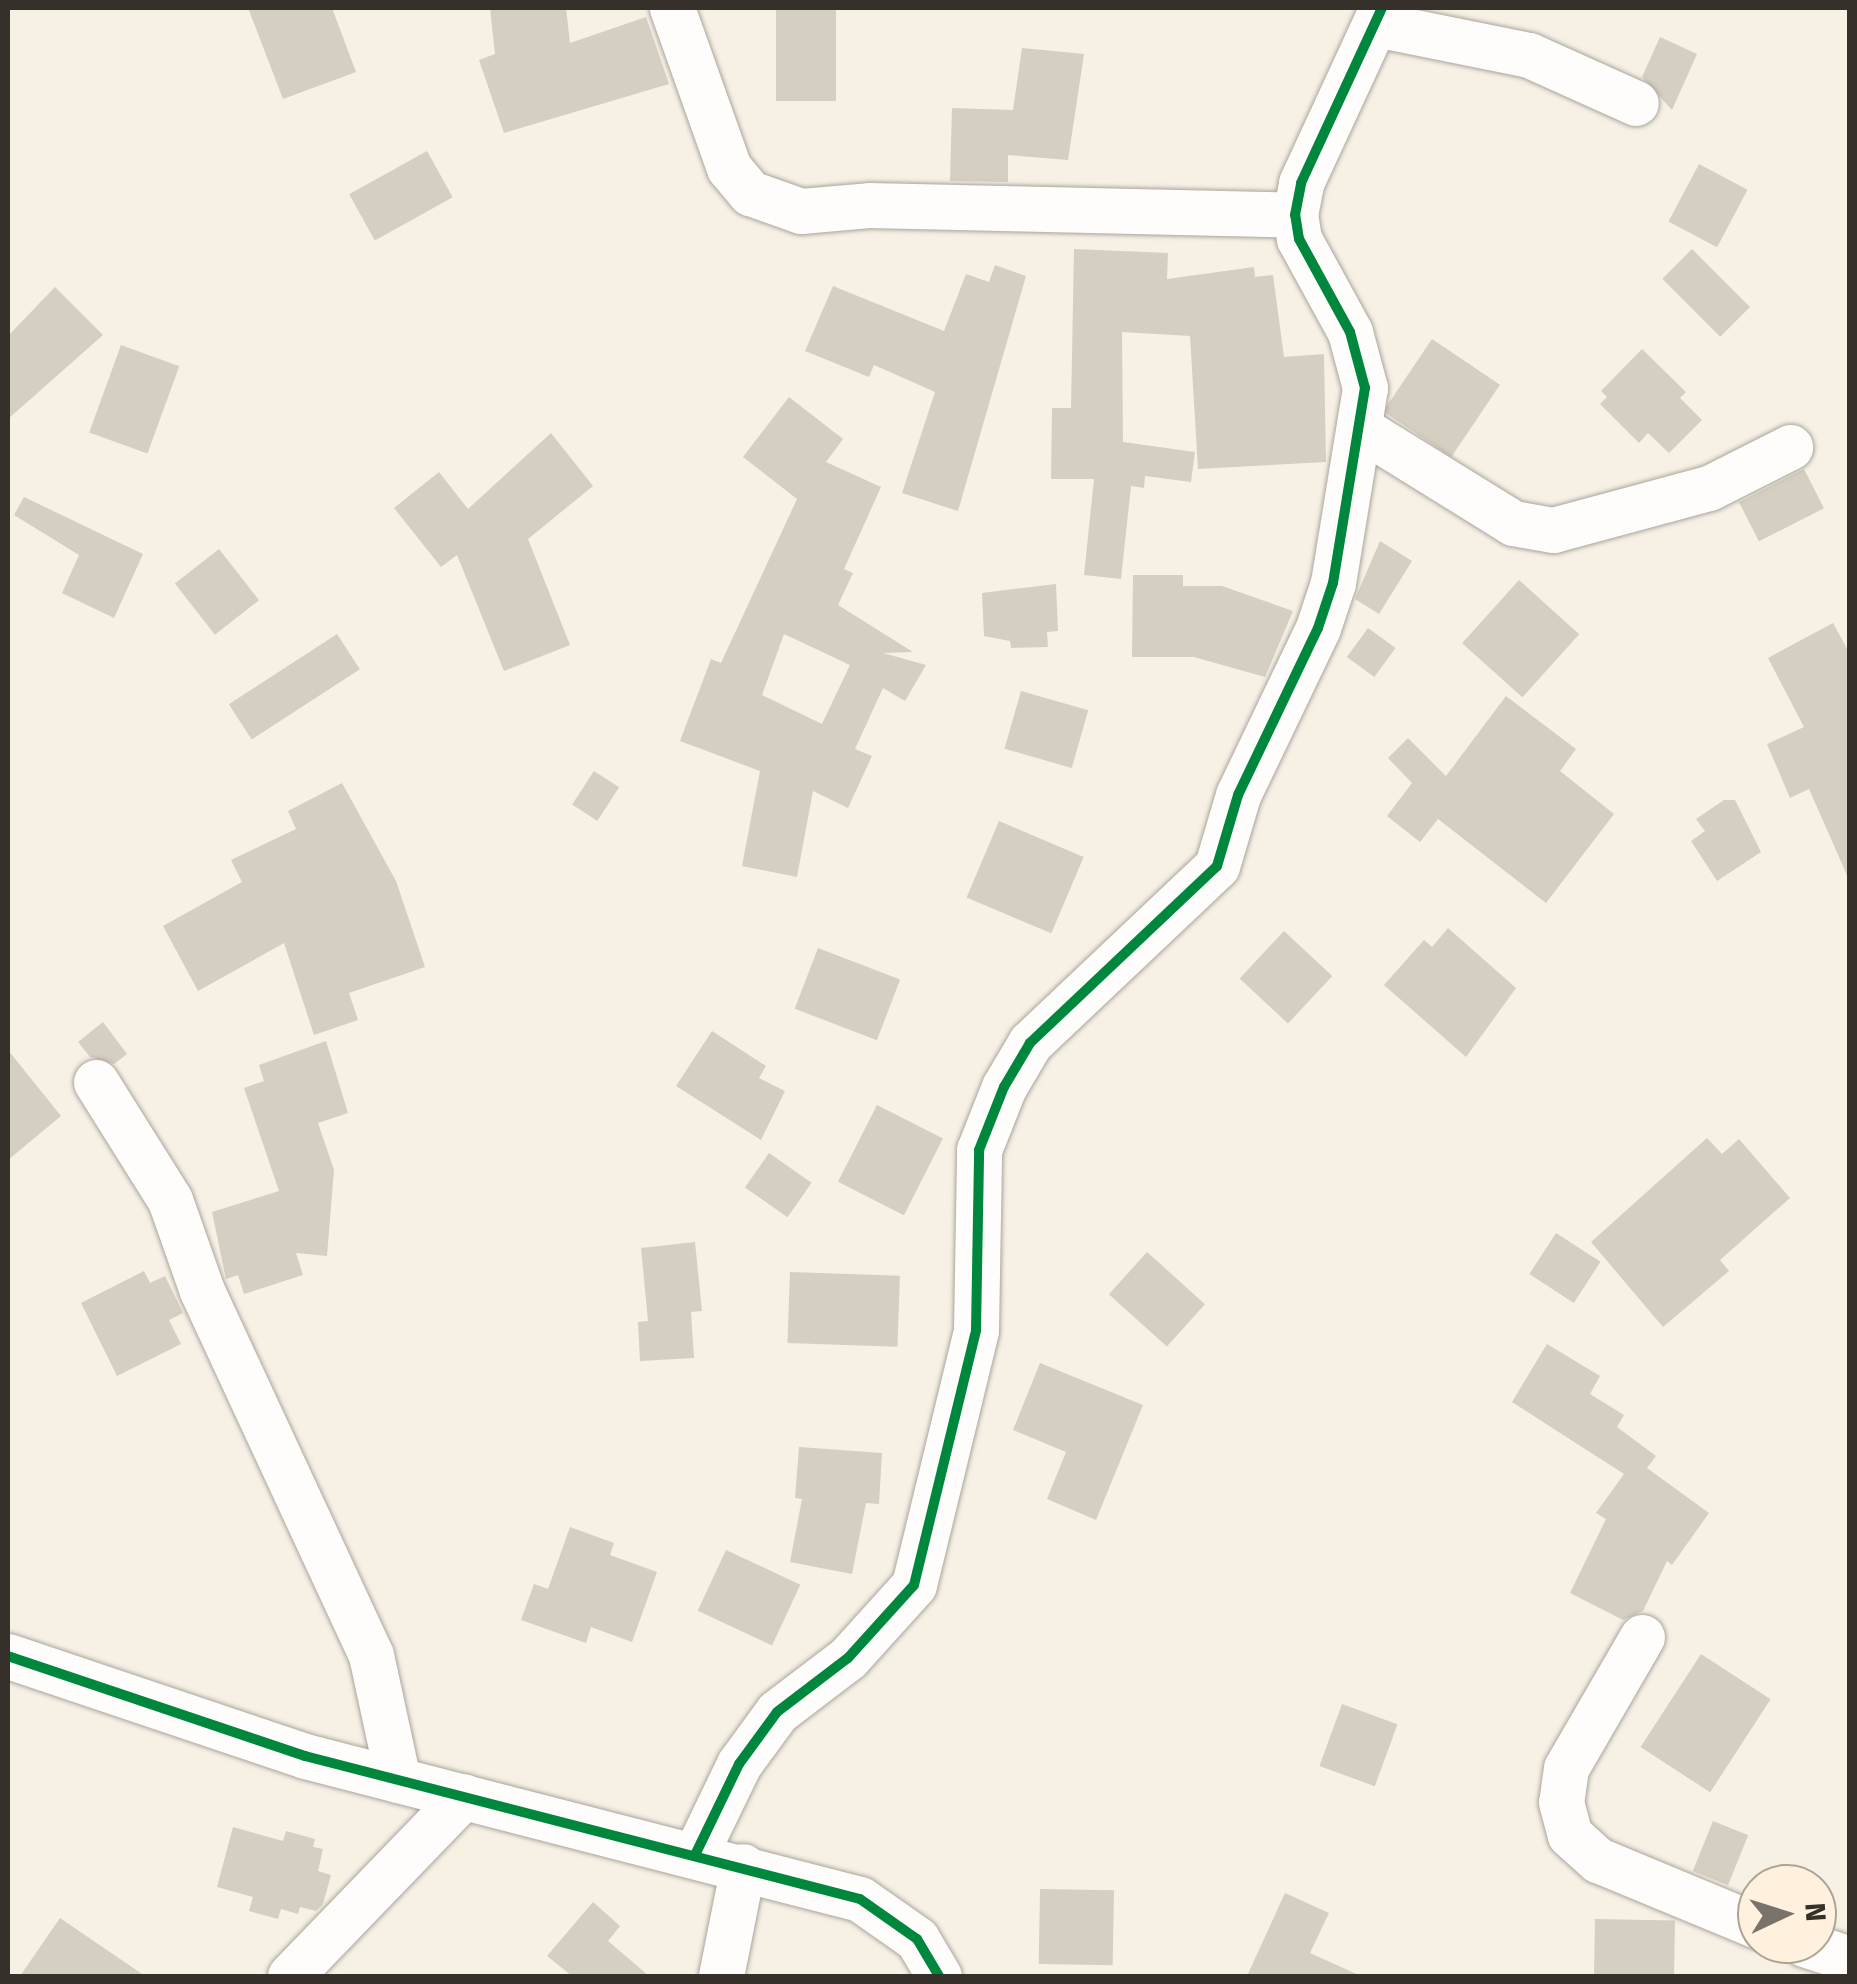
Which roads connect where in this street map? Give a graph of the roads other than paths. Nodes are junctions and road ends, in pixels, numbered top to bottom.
1 (672, 8) edge
2 (1381, 16) edge
3 (1636, 103) dead end
4 (1295, 215) junction
5 (1363, 430) junction
6 (1790, 447) dead end
7 (96, 1082) dead end
8 (1642, 1637) dead end
9 (8, 1656) edge
10 (398, 1780) junction
11 (464, 1796) junction
12 (696, 1853) junction
13 (743, 1866) junction
14 (1737, 1918) edge
15 (290, 1976) edge
16 (721, 1976) edge
17 (939, 1976) edge

1 - 4 street
2 - 3 street
2 - 4 street
4 - 5 street
5 - 6 street
5 - 12 street
7 - 10 street
8 - 14 street
9 - 10 street
10 - 11 street
11 - 12 street
11 - 15 street
12 - 13 street
13 - 16 street
13 - 17 street

